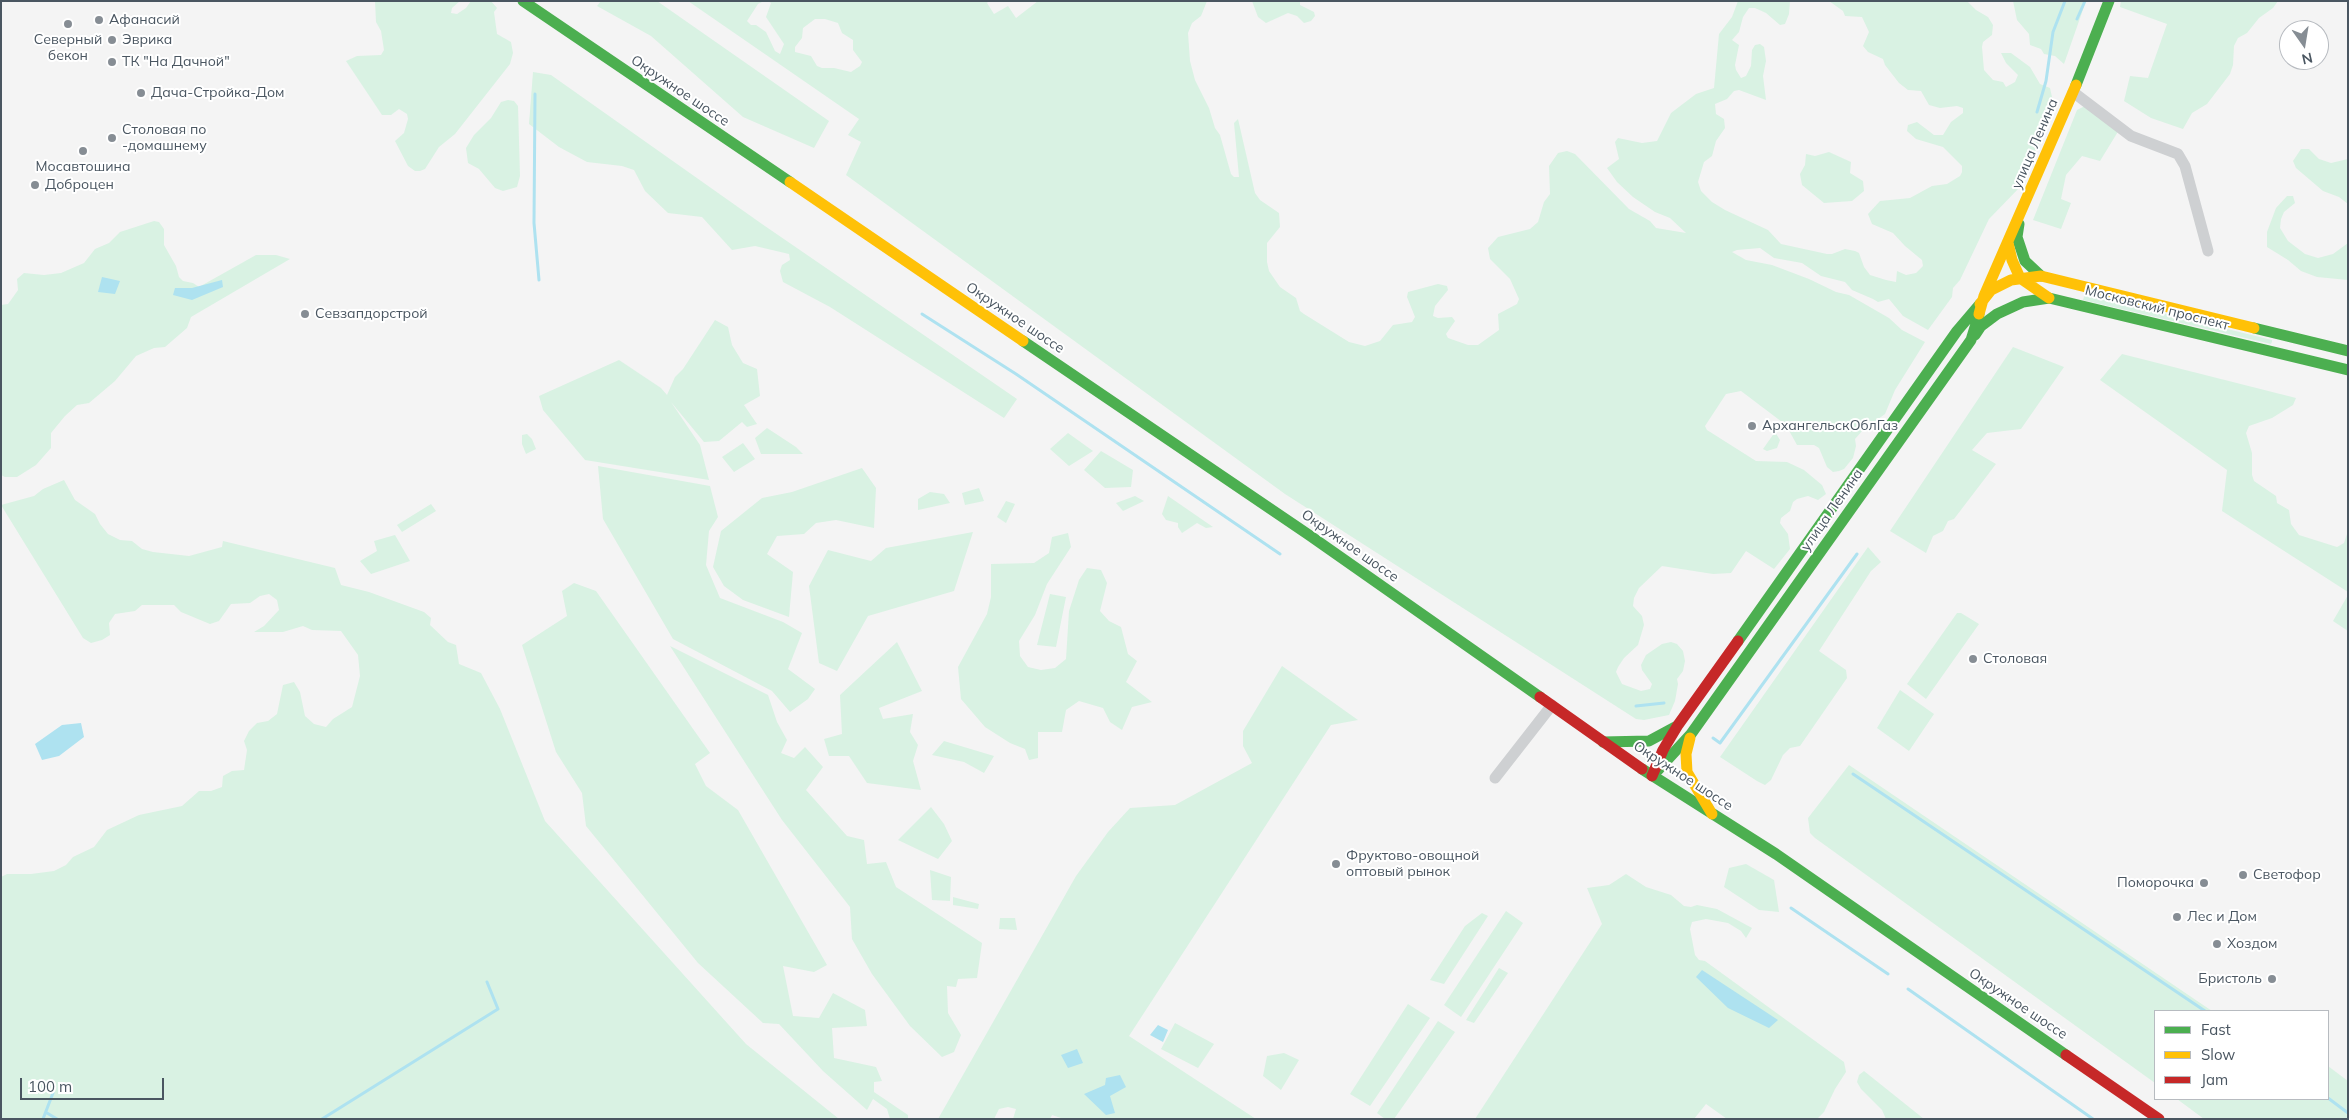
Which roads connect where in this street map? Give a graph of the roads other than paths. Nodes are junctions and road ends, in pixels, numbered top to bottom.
1 (522, 1) edge
2 (2109, 1) edge
3 (2074, 92) junction
4 (2019, 220) junction
5 (2008, 243) junction
6 (2208, 251) dead end
7 (2041, 276) junction
8 (2020, 278) junction
9 (1984, 296) junction
10 (2049, 298) junction
11 (2292, 338) junction
12 (1971, 340) junction
13 (2348, 352) edge
14 (2280, 353) junction
15 (2348, 370) edge
16 (1843, 494) junction
17 (1853, 507) junction
18 (1552, 705) junction
19 (1678, 725) junction
20 (1691, 734) junction
21 (1603, 742) junction
22 (1652, 776) junction
23 (1495, 778) dead end
24 (1712, 814) junction
25 (2159, 1119) edge

1 - 18 main road, Окружное шоссе
2 - 3 main road, улица Ленина
3 - 4 main road, улица Ленина
3 - 6 street
4 - 5 main road, улица Ленина
4 - 7 main road
5 - 8 main road
5 - 9 main road, улица Ленина
7 - 8 main road, Московский проспект
7 - 11 main road, Московский проспект
8 - 9 main road, Московский проспект
8 - 10 main road
9 - 12 main road, улица Ленина
9 - 16 main road, улица Ленина
10 - 12 main road, Московский проспект
10 - 14 main road, Московский проспект
11 - 13 main road, Московский проспект
11 - 14 main road
12 - 17 main road, улица Ленина
14 - 15 main road, Московский проспект
16 - 17 main road
16 - 19 main road, улица Ленина
17 - 20 main road, улица Ленина
18 - 21 main road, Окружное шоссе
18 - 23 street
19 - 21 main road, улица Ленина
19 - 22 main road, улица Ленина
20 - 22 main road, улица Ленина
20 - 24 main road, улица Ленина
21 - 22 main road, Окружное шоссе
22 - 24 main road, Окружное шоссе
24 - 25 main road, Окружное шоссе

